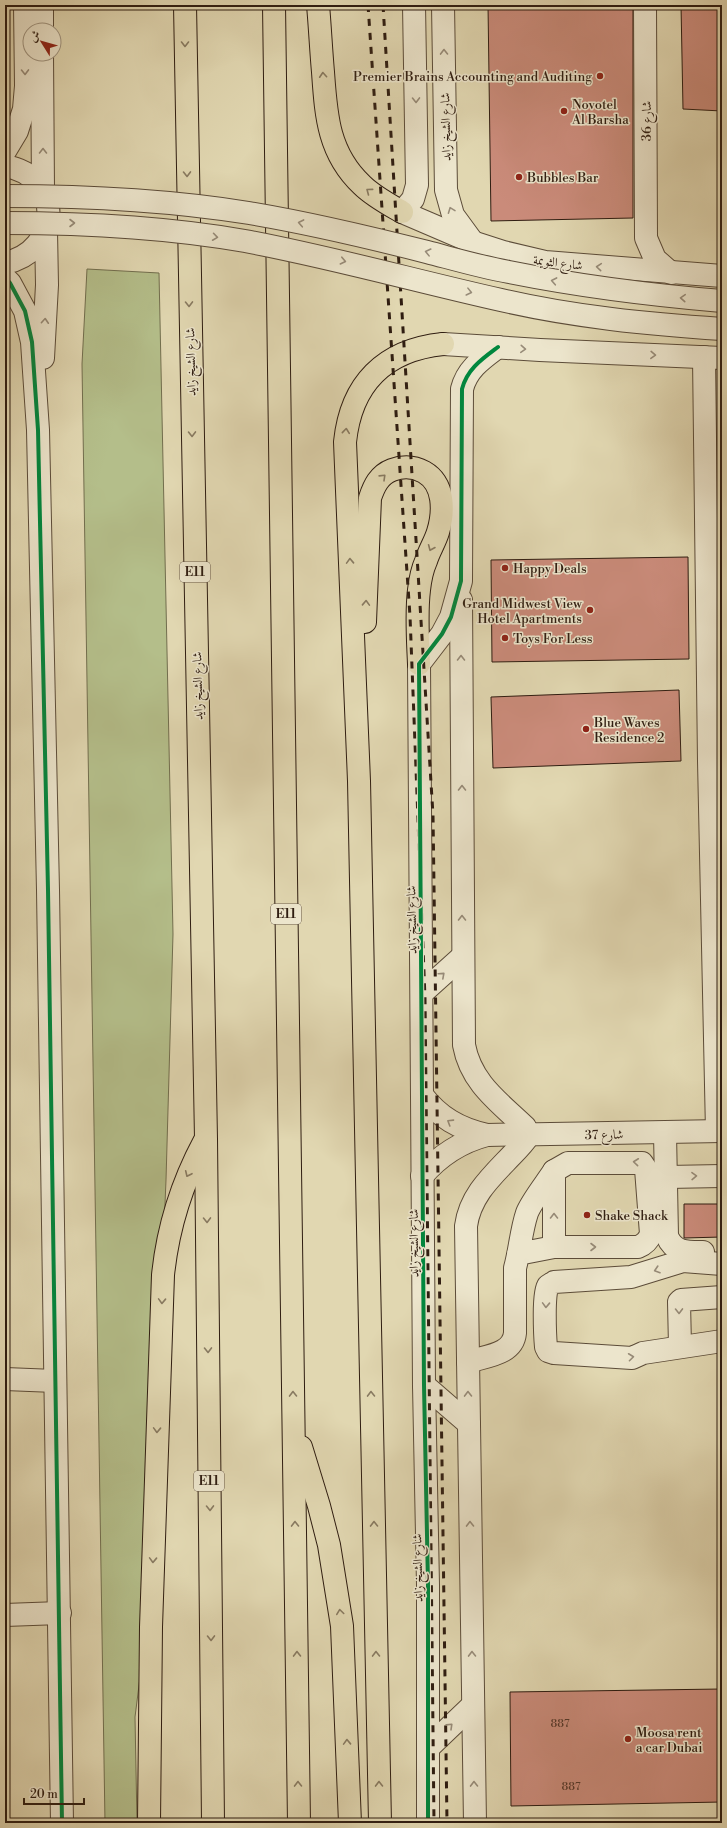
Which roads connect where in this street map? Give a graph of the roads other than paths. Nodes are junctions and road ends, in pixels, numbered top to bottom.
1 (25, 5) edge
2 (42, 5) edge
3 (185, 5) edge
4 (274, 5) edge
5 (318, 5) edge
6 (414, 5) edge
7 (443, 5) edge
8 (645, 5) edge
9 (42, 22) edge
10 (42, 62) edge
11 (5, 151) edge
12 (5, 166) edge
13 (43, 190) junction
14 (5, 196) edge
15 (402, 212) junction
16 (5, 223) edge
17 (46, 231) junction
18 (646, 238) junction
19 (472, 242) junction
20 (5, 263) edge
21 (622, 269) junction
22 (671, 273) junction
23 (722, 276) edge
24 (5, 278) edge
25 (722, 301) edge
26 (722, 329) edge
27 (443, 344) joint
28 (498, 347) junction
29 (713, 357) edge
30 (38, 430) junction
31 (461, 581) junction
32 (419, 664) junction
33 (715, 761) edge
34 (359, 782) junction
35 (462, 956) junction
36 (422, 993) junction
37 (422, 1095) junction
38 (720, 1131) edge
39 (665, 1133) junction
40 (487, 1135) junction
41 (529, 1135) junction
42 (206, 1140) junction
43 (554, 1171) junction
44 (422, 1176) junction
45 (722, 1176) edge
46 (667, 1177) junction
47 (554, 1247) junction
48 (722, 1252) edge
49 (518, 1254) junction
50 (722, 1264) edge
51 (722, 1297) edge
52 (722, 1341) edge
53 (680, 1346) junction
54 (468, 1355) junction
55 (5, 1379) edge
56 (55, 1381) junction
57 (424, 1385) junction
58 (469, 1424) junction
59 (294, 1428) junction
60 (5, 1605) edge
61 (60, 1609) junction
62 (5, 1615) edge
63 (473, 1705) junction
64 (428, 1748) junction
65 (62, 1823) edge
66 (149, 1823) edge
67 (213, 1823) edge
68 (299, 1823) edge
69 (350, 1823) edge
70 (380, 1823) edge
71 (428, 1823) edge
72 (475, 1823) edge

1 -> 11 street
2 - 9 street
3 -> 42 highway, شارع الشيخ زايد / E11
59 -> 4 highway, E11
15 -> 5 highway
6 -> 15 street
19 -> 7 street, شارع الشيخ زايد
8 - 18 street, شارع 36
13 -> 10 street
12 - 13 street
13 - 17 street
25 -> 14 street, bridge
15 - 19 street, شارع الثويمة
16 -> 26 street, bridge
17 - 20 street
30 -> 17 street
18 - 21 street, شارع 36
18 - 22 street, شارع 36
21 -> 19 street, شارع الثويمة
21 - 22 street, شارع الثويمة
22 - 23 street, شارع الثويمة
24 - 30 street
27 - 28 street
34 -> 27 highway
28 -> 29 street
28 - 31 street
29 - 33 street
30 - 56 street
31 - 32 street
35 -> 31 street
34 -> 32 highway
32 - 36 street, شارع الشيخ زايد
33 - 38 street
70 -> 34 highway
36 -> 35 street
35 - 41 street
36 - 37 street, شارع الشيخ زايد
40 -> 37 street, شارع 37
37 - 44 street, شارع الشيخ زايد
38 - 39 street, شارع 37
39 - 41 street, شارع 37
39 - 46 street
40 - 41 street, شارع 37
40 - 44 street, شارع 37
41 - 54 street
42 -> 66 highway
42 -> 67 highway, شارع الشيخ زايد / E11
47 -> 43 street
47 -> 43 street
43 - 49 street
44 - 57 street, شارع الشيخ زايد
46 -> 45 street
46 - 48 street
47 - 49 street
49 - 54 street
50 -> 53 street
51 -> 53 street
52 - 53 street
58 -> 54 street
55 - 56 street
56 - 61 street
57 - 58 street
57 - 64 street, شارع الشيخ زايد
63 -> 58 street
68 -> 59 highway, E11
69 -> 59 highway
60 - 61 street
61 - 62 street
61 - 65 street
64 -> 63 street
72 -> 63 street
64 - 71 street, شارع الشيخ زايد

